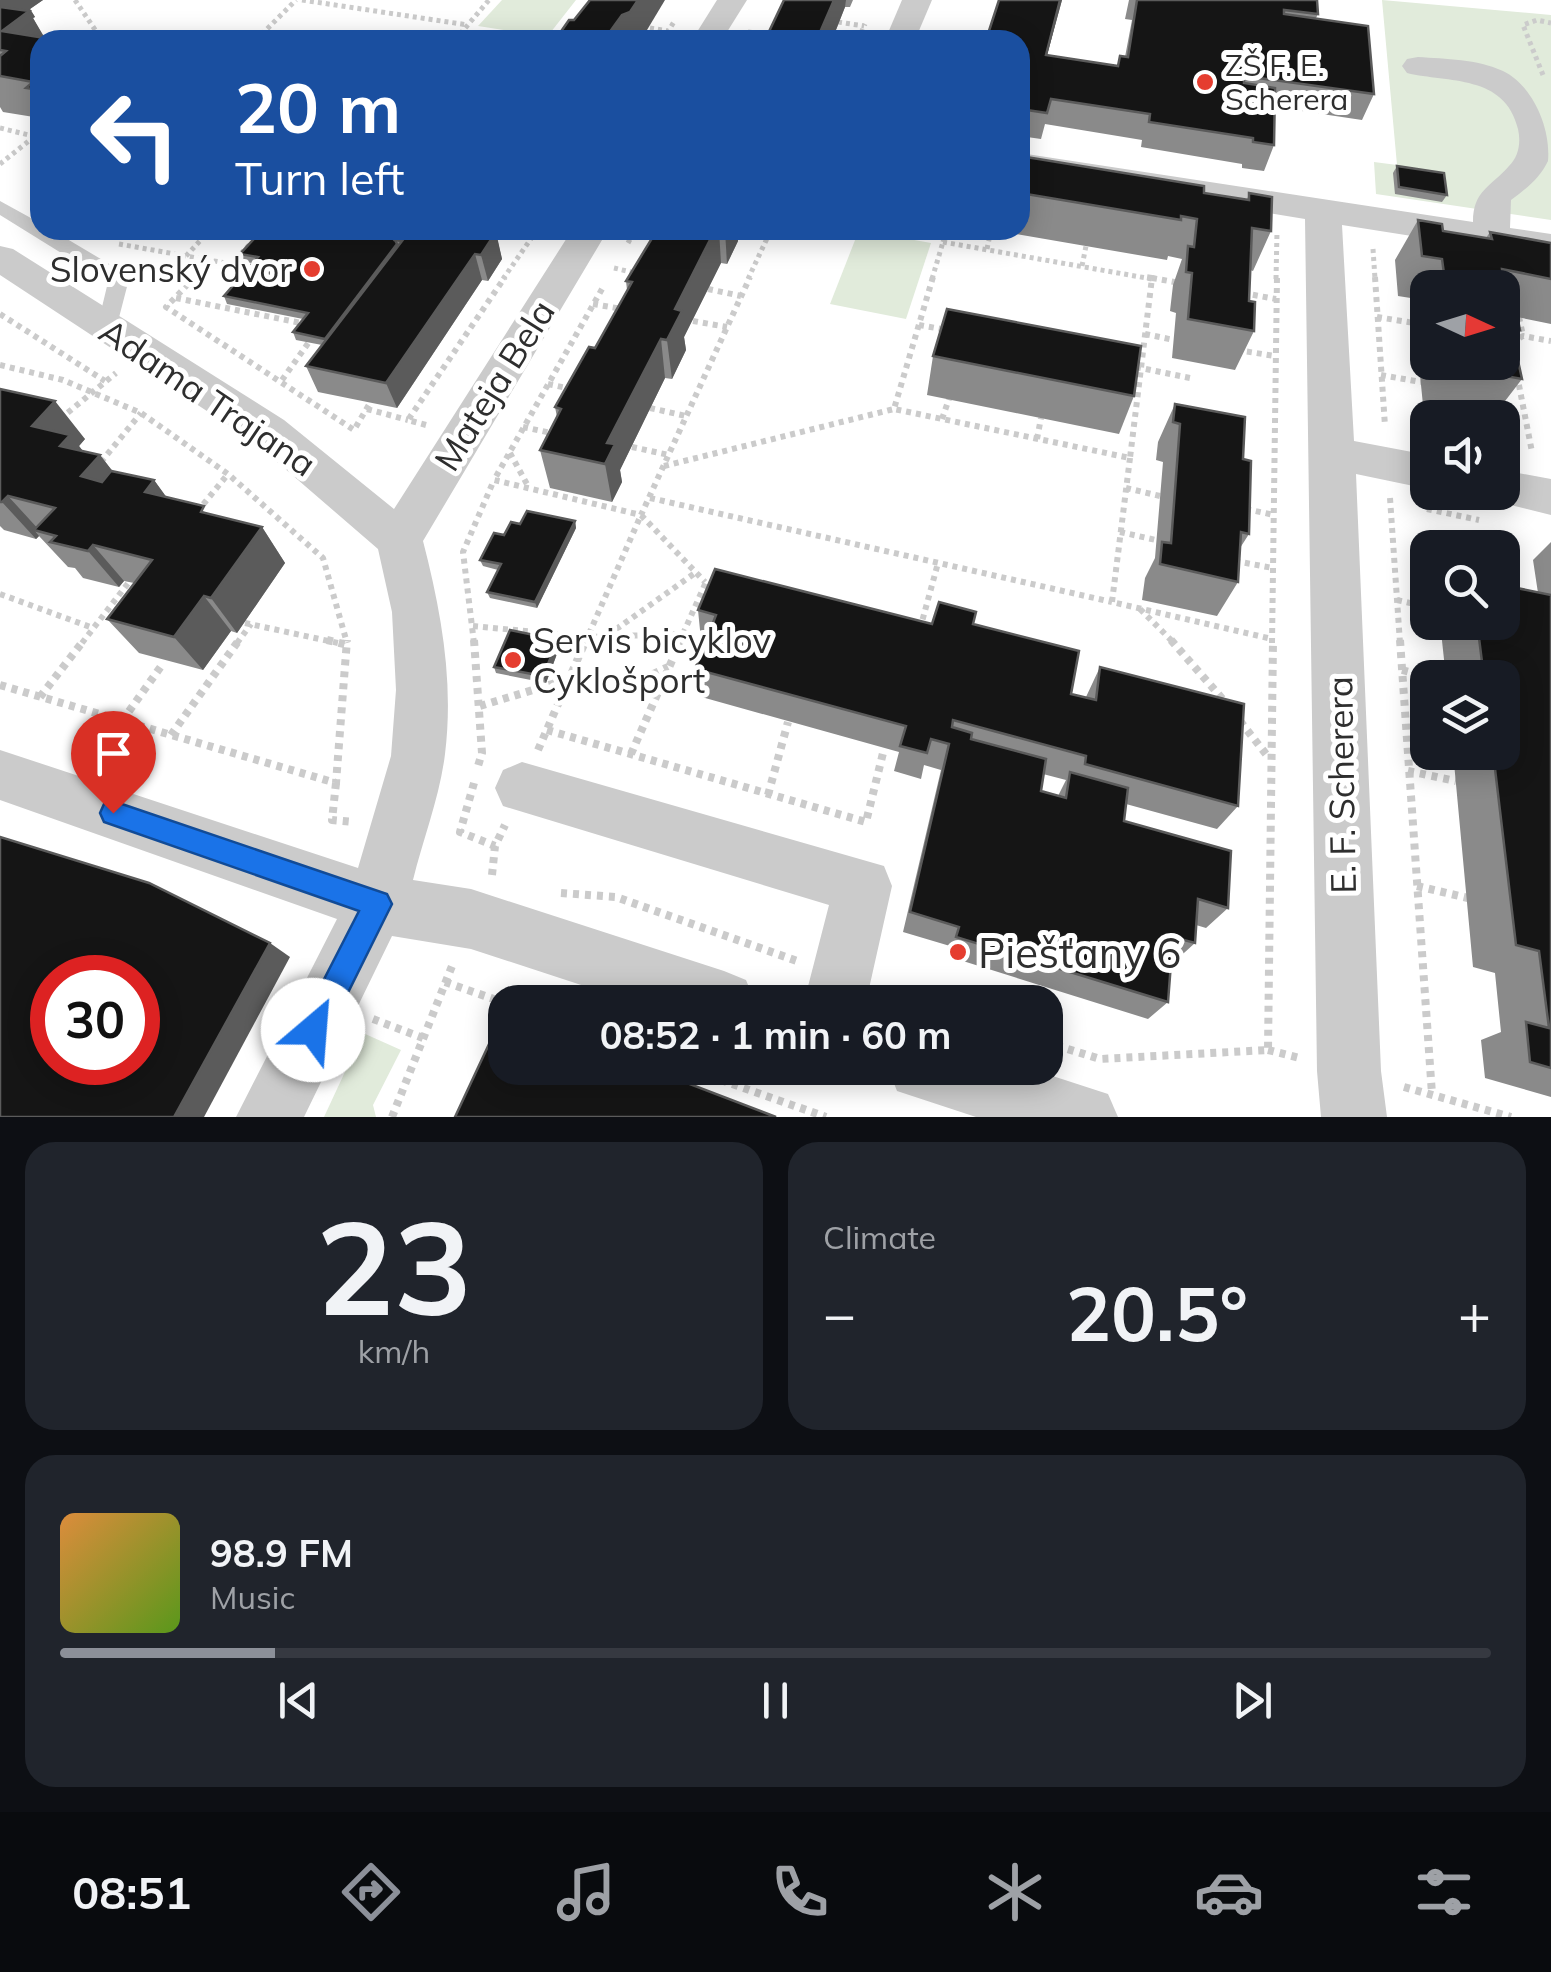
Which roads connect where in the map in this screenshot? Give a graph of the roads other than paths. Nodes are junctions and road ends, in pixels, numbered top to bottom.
1 (732, 0) edge
2 (917, 0) edge
3 (713, 30) edge
4 (904, 30) edge
5 (1418, 66) dead end
6 (1030, 165) edge
7 (0, 207) edge
8 (1324, 218) junction
9 (30, 225) edge
10 (1492, 237) junction
11 (55, 240) edge
12 (584, 240) edge
13 (1551, 246) edge
14 (0, 258) edge
15 (114, 349) junction
16 (1333, 453) junction
17 (1408, 468) edge
18 (1520, 491) edge
19 (1551, 497) edge
20 (399, 540) junction
21 (0, 774) edge
22 (522, 788) road end
23 (378, 904) junction
24 (672, 985) edge
25 (839, 985) edge
26 (953, 1085) edge
27 (990, 1104) edge
28 (269, 1117) edge
29 (1085, 1117) edge
30 (1354, 1117) edge

1 - 3 street
2 - 4 street
5 - 10 street
6 - 8 street
7 - 9 lane
8 - 10 street
8 - 16 street, E. F. Scherera
10 - 13 street
11 - 15 lane
12 - 20 street, Mateja Bela
14 - 15 street, Adama Trajana
15 - 20 street, Adama Trajana
16 - 17 street
16 - 30 street, E. F. Scherera
18 - 19 street
20 - 23 street
21 - 23 street
22 - 25 street
23 - 24 street
23 - 28 street
26 - 27 street
27 - 29 street

